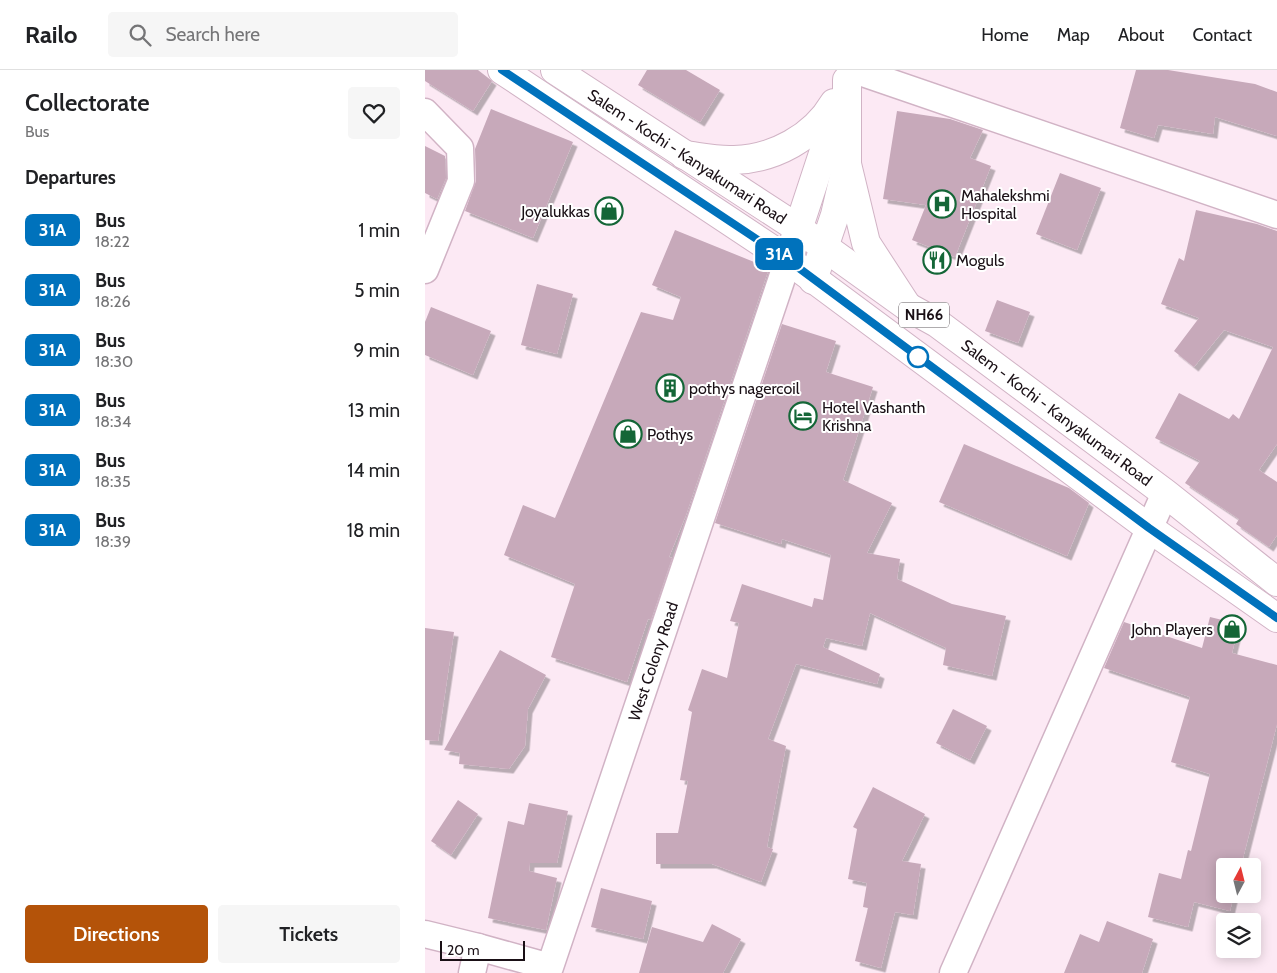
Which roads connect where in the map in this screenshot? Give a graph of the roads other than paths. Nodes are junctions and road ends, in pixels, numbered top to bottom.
1 (502, 70) edge
2 (555, 70) edge
3 (851, 73) edge
4 (425, 112) edge
5 (684, 155) junction
6 (847, 164) junction
7 (1277, 215) edge
8 (799, 229) junction
9 (824, 247) junction
10 (788, 260) junction
11 (425, 270) edge
12 (813, 280) junction
13 (908, 307) junction
14 (1165, 493) junction
15 (1149, 528) junction
16 (1277, 582) edge
17 (1277, 618) edge
18 (425, 934) edge
19 (478, 947) junction
20 (559, 970) edge
21 (472, 973) edge
22 (953, 973) edge

1 - 10 main road, Salem - Kochi - Kanyakumari Road / NH66
2 - 5 main road, Salem - Kochi - Kanyakumari Road / NH66
3 - 5 main road
3 - 6 main road
3 - 7 street
3 - 8 main road
4 - 11 street
5 - 8 main road, Salem - Kochi - Kanyakumari Road / NH66
6 - 9 main road
6 - 13 main road
8 - 9 main road, Salem - Kochi - Kanyakumari Road / NH66
8 - 10 main road
9 - 12 main road
9 - 13 main road, Salem - Kochi - Kanyakumari Road / NH66
10 - 12 main road, Salem - Kochi - Kanyakumari Road / NH66
10 - 20 street, West Colony Road
12 - 15 main road, Salem - Kochi - Kanyakumari Road / NH66
13 - 14 main road, Salem - Kochi - Kanyakumari Road / NH66
14 - 15 street
14 - 16 main road, Salem - Kochi - Kanyakumari Road / NH66
15 - 17 main road, Salem - Kochi - Kanyakumari Road / NH66
15 - 22 street
18 - 19 street, West Colony Road
19 - 20 street, West Colony Road
19 - 21 street

